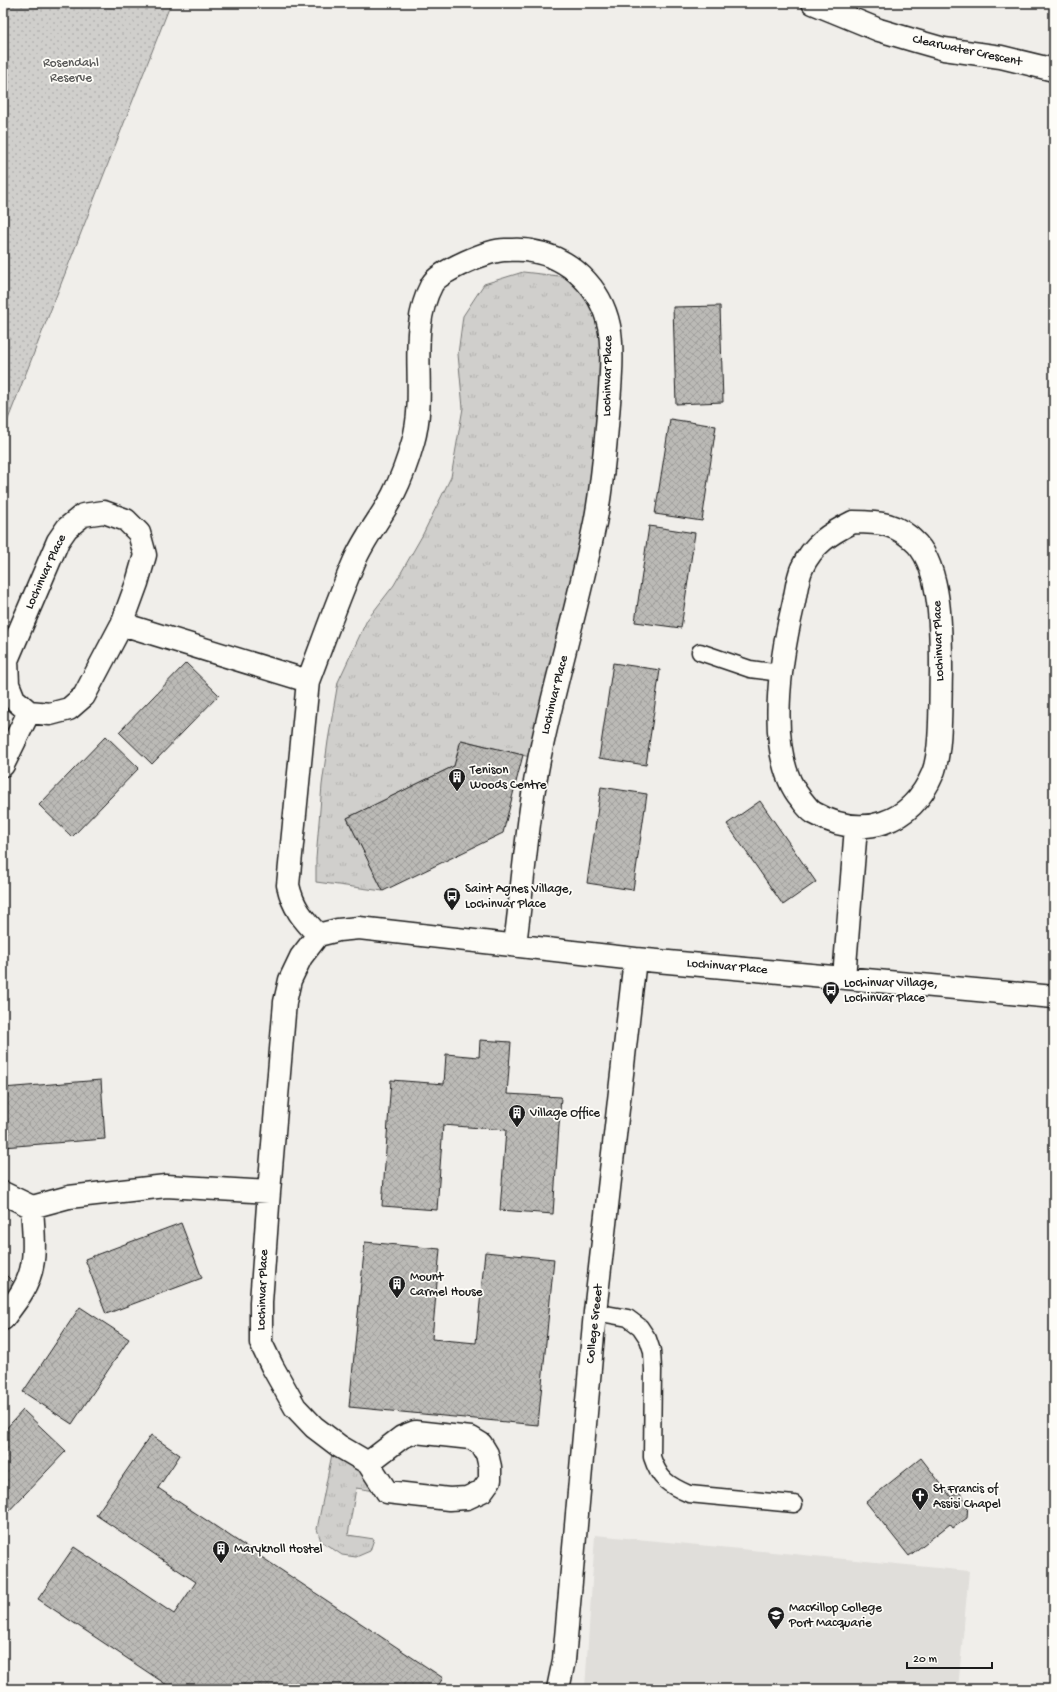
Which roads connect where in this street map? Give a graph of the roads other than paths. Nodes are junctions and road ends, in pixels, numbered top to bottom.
1 (813, 3) edge
2 (1054, 70) edge
3 (122, 624) junction
4 (700, 652) dead end
5 (780, 673) junction
6 (308, 681) junction
7 (29, 712) junction
8 (3, 765) edge
9 (856, 827) junction
10 (318, 935) junction
11 (515, 944) junction
12 (635, 959) junction
13 (844, 978) junction
14 (1054, 997) edge
15 (269, 1192) junction
16 (3, 1193) edge
17 (32, 1207) junction
18 (595, 1312) junction
19 (3, 1319) edge
20 (368, 1463) junction
21 (794, 1504) dead end
22 (558, 1689) edge

1 - 2 street, Clearwater Crescent
3 - 6 street
3 - 7 street, Lochinvar Place
3 - 7 street, Lochinvar Place
4 - 5 lane
5 - 9 street, Lochinvar Place
5 - 9 street, Lochinvar Place
6 - 10 street, Lochinvar Place
6 - 11 street, Lochinvar Place
7 - 8 street
9 - 13 street
10 - 11 street, Lochinvar Place
10 - 15 street, Lochinvar Place
11 - 12 street, Lochinvar Place
12 - 13 street, Lochinvar Place
12 - 18 street, College Sreeet
13 - 14 street, Lochinvar Place
15 - 17 street
15 - 20 street, Lochinvar Place
16 - 17 street
17 - 19 street
18 - 21 lane
18 - 22 street, College Sreeet
20 - 20 street, Lochinvar Place

